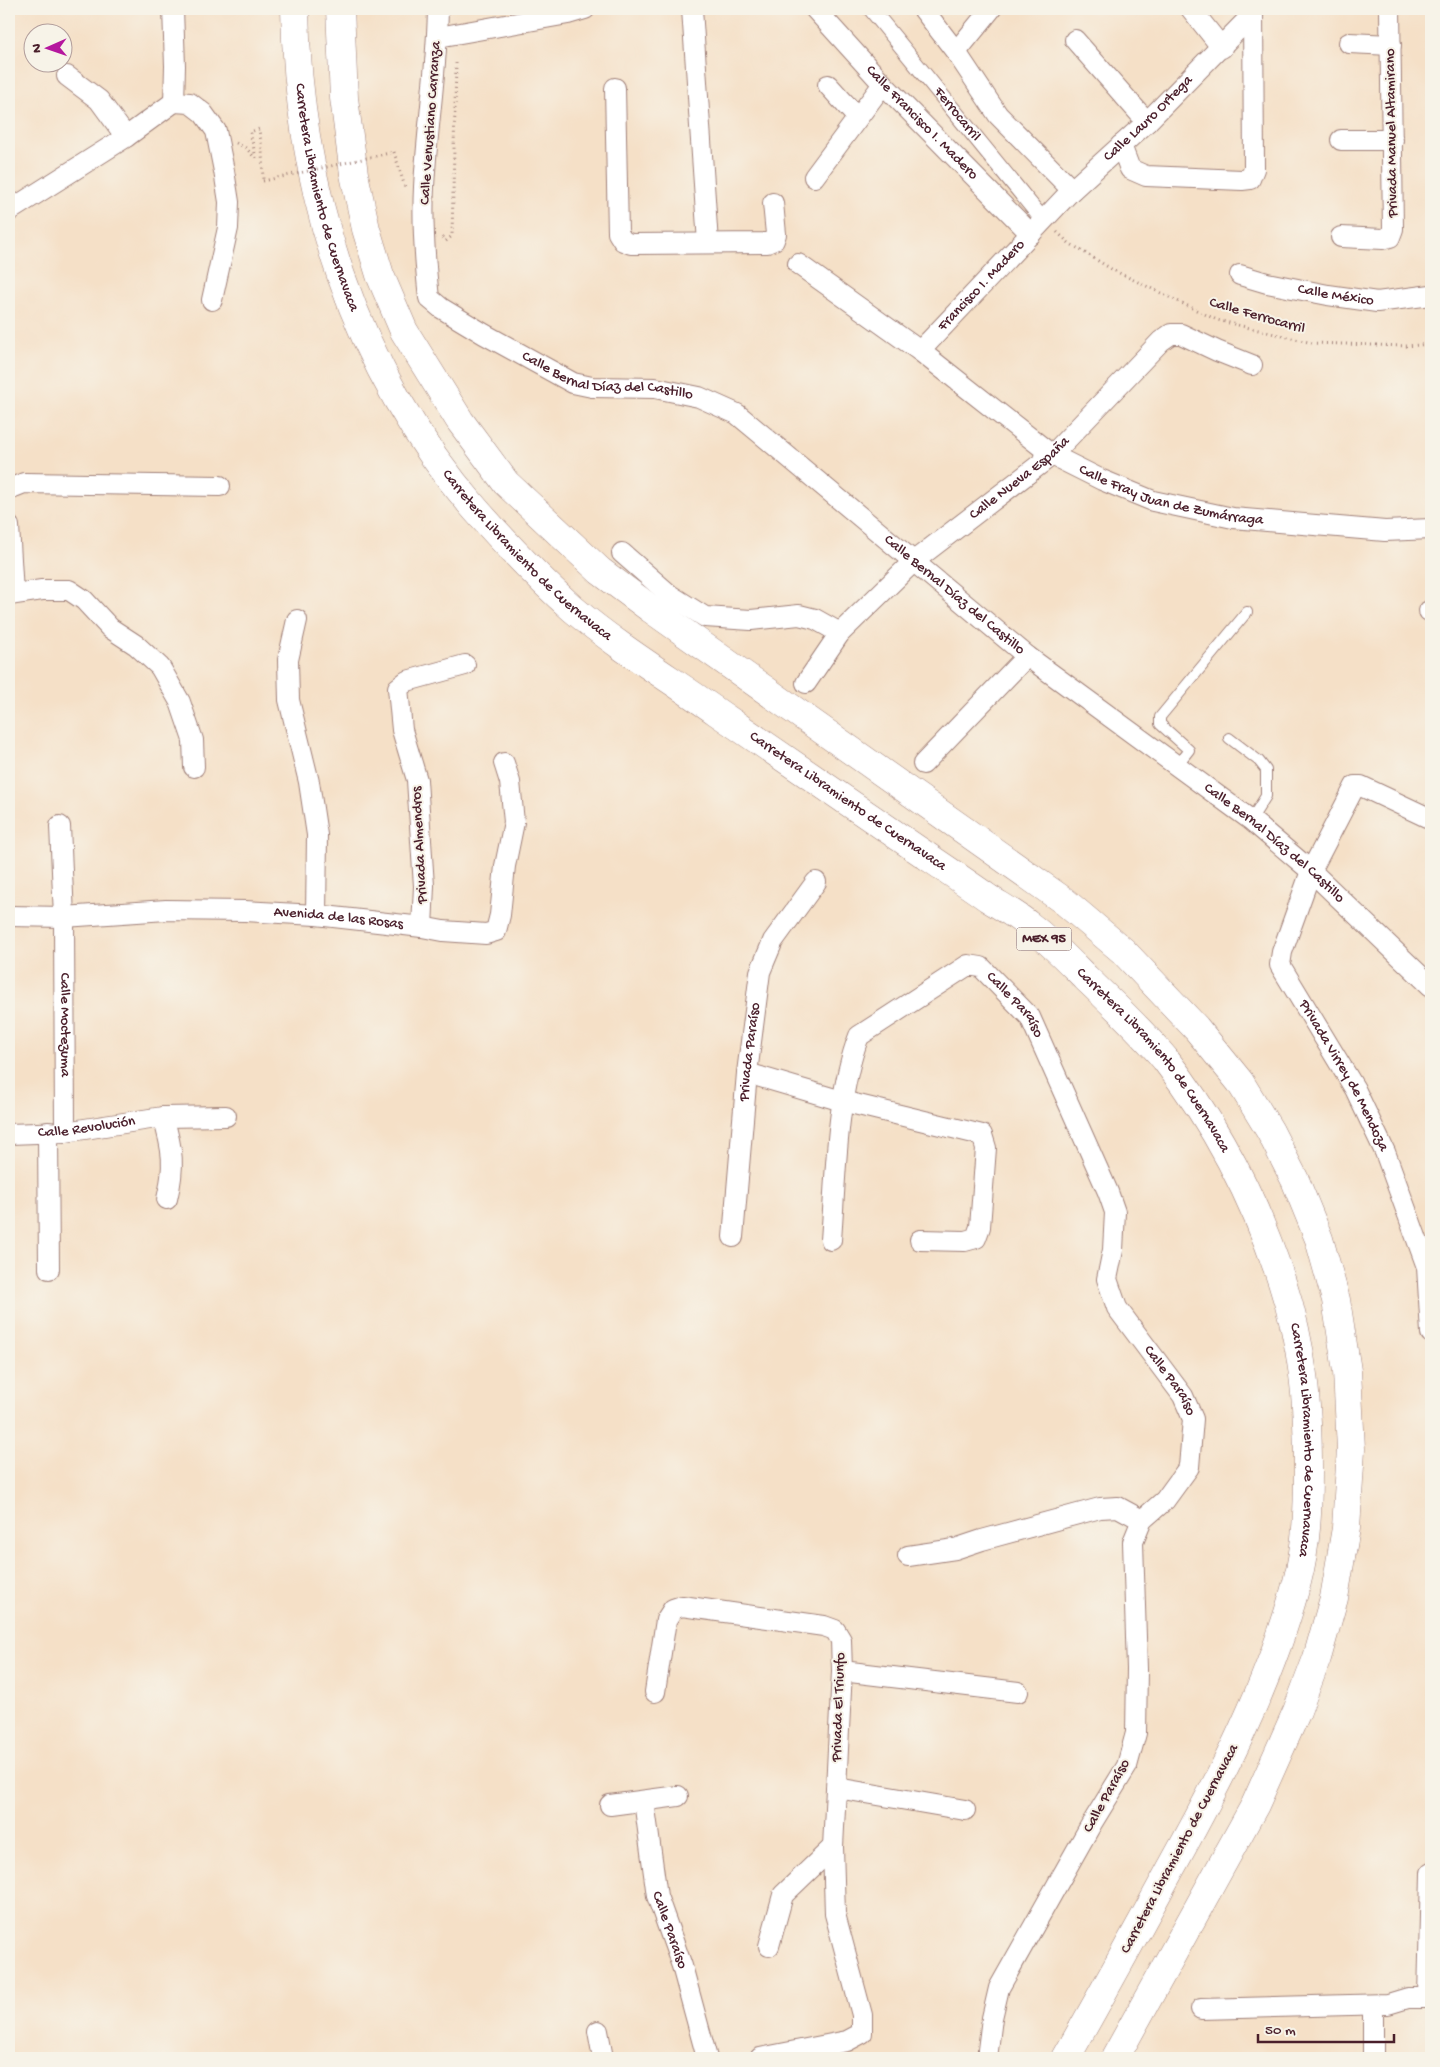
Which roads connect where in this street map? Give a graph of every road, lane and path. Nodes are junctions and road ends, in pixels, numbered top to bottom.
1 (173, 9) edge
2 (295, 9) edge
3 (340, 9) edge
4 (438, 9) edge
5 (692, 9) edge
6 (815, 9) edge
7 (872, 9) edge
8 (923, 9) edge
9 (991, 9) edge
10 (1191, 9) edge
11 (1390, 9) edge
12 (573, 10) edge
13 (1253, 11) edge
14 (447, 35) junction
15 (1075, 40) dead end
16 (1349, 43) dead end
17 (1391, 45) junction
18 (1222, 48) junction
19 (956, 52) junction
20 (67, 76) dead end
21 (882, 84) junction
22 (828, 85) dead end
23 (616, 88) dead end
24 (174, 102) junction
25 (857, 117) junction
26 (1148, 122) junction
27 (126, 137) junction
28 (1341, 140) dead end
29 (1393, 140) junction
30 (1121, 145) junction
31 (394, 152) dead end
32 (256, 158) dead end
33 (814, 177) dead end
34 (1072, 190) junction
35 (12, 202) edge
36 (773, 203) dead end
37 (1037, 227) junction
38 (442, 235) dead end
39 (1341, 237) dead end
40 (708, 243) junction
41 (798, 264) dead end
42 (1240, 274) dead end
43 (1431, 295) edge
44 (429, 298) joint
45 (212, 300) dead end
46 (1431, 344) edge
47 (920, 351) junction
48 (1252, 365) dead end
49 (1052, 455) junction
50 (220, 486) dead end
51 (9, 489) edge
52 (9, 526) edge
53 (1431, 529) edge
54 (622, 553) dead end
55 (914, 561) junction
56 (11, 594) edge
57 (1247, 612) dead end
58 (297, 620) dead end
59 (840, 634) junction
60 (1027, 656) junction
61 (465, 665) dead end
62 (806, 683) dead end
63 (1229, 738) dead end
64 (504, 763) dead end
65 (923, 764) dead end
66 (1178, 765) junction
67 (194, 766) dead end
68 (1431, 819) edge
69 (1251, 820) junction
70 (60, 826) dead end
71 (1311, 871) junction
72 (816, 882) dead end
73 (9, 916) edge
74 (316, 916) junction
75 (64, 917) junction
76 (422, 927) junction
77 (1431, 985) edge
78 (747, 1073) junction
79 (842, 1101) junction
80 (226, 1116) dead end
81 (163, 1118) junction
82 (57, 1132) junction
83 (9, 1134) edge
84 (167, 1199) dead end
85 (733, 1237) dead end
86 (831, 1240) dead end
87 (920, 1240) dead end
88 (49, 1269) dead end
89 (1429, 1283) edge
90 (1431, 1333) edge
91 (1142, 1520) junction
92 (908, 1556) dead end
93 (842, 1671) junction
94 (655, 1692) dead end
95 (1018, 1692) dead end
96 (837, 1788) junction
97 (678, 1796) dead end
98 (644, 1801) junction
99 (610, 1805) dead end
100 (965, 1810) dead end
101 (833, 1846) junction
102 (1431, 1873) edge
103 (769, 1946) dead end
104 (1430, 1998) edge
105 (1373, 2005) junction
106 (1201, 2009) dead end
107 (598, 2031) dead end
108 (603, 2058) edge
109 (707, 2058) edge
110 (760, 2058) edge
111 (987, 2058) edge
112 (1066, 2058) edge
113 (1115, 2058) edge
114 (1373, 2058) edge

1 - 24 street
2 - 112 highway, Carretera Libramiento de Cuernavaca / MEX 95
3 - 113 highway, Carretera Libramiento de Cuernavaca / MEX 95
4 - 14 street, Calle Venustiano Carranza
5 - 40 street
6 - 21 street, Calle Francisco I. Madero
7 - 37 street, Ferrocarril
8 - 19 street
9 - 19 street
10 - 18 street
11 - 17 street, Privada Manuel Altamirano
12 - 14 street
13 - 18 street, Calle Lauro Ortega
13 - 30 street
14 - 38 path
14 - 44 street, Calle Venustiano Carranza
15 - 26 street
16 - 17 street
17 - 29 street, Privada Manuel Altamirano
18 - 26 street, Calle Lauro Ortega
19 - 34 street
20 - 27 street
21 - 25 street
21 - 37 street, Calle Francisco I. Madero
22 - 25 street
23 - 40 street
24 - 27 street
24 - 45 street
25 - 33 street
26 - 30 street, Calle Lauro Ortega
27 - 35 street
28 - 29 street
29 - 39 street, Privada Manuel Altamirano
30 - 34 street, Calle Lauro Ortega
31 - 32 path, bridge
34 - 37 street, Calle Lauro Ortega
36 - 40 street
37 - 46 path, Calle Ferrocarril
37 - 47 street, Francisco I. Madero
41 - 47 street, Calle Fray Juan de Zumárraga
42 - 43 street, Calle México
44 - 55 street, Calle Bernal Díaz del Castillo
47 - 49 street, Calle Fray Juan de Zumárraga
48 - 49 street, Calle Nueva España
49 - 53 street, Calle Fray Juan de Zumárraga
49 - 55 street, Calle Nueva España
50 - 51 street
52 - 56 street
54 - 59 street
55 - 59 street, Calle Nueva España
55 - 60 street, Calle Bernal Díaz del Castillo
56 - 67 street
57 - 66 lane
58 - 74 street
59 - 62 street, Calle Nueva España
60 - 65 street
60 - 66 street, Calle Bernal Díaz del Castillo
61 - 76 street, Privada Almendros
63 - 69 lane
64 - 76 street, Avenida de las Rosas
66 - 69 street, Calle Bernal Díaz del Castillo
68 - 71 street, Privada Virrey de Mendoza
69 - 71 street, Calle Bernal Díaz del Castillo
70 - 75 street, Calle Moctezuma
71 - 77 street, Calle Bernal Díaz del Castillo
71 - 89 street, Privada Virrey de Mendoza
72 - 78 street, Privada Paraíso
73 - 75 street, Avenida de las Rosas
74 - 75 street, Avenida de las Rosas
74 - 76 street, Avenida de las Rosas
75 - 82 street, Calle Moctezuma
78 - 79 street
78 - 85 street, Privada Paraíso
79 - 86 street, Calle Paraíso
79 - 87 street
79 - 91 street, Calle Paraíso
80 - 81 street, Calle Revolución
81 - 82 street, Calle Revolución
81 - 84 street
82 - 83 street, Calle Revolución
82 - 88 street, Calle Moctezuma
89 - 90 street, Privada Virrey de Mendoza
91 - 92 street
91 - 111 street, Calle Paraíso
93 - 94 street, Privada El Triunfo
93 - 95 street
93 - 96 street, Privada El Triunfo
96 - 100 street
96 - 101 street, Privada El Triunfo
97 - 98 street
98 - 99 street
98 - 109 street, Calle Paraíso
101 - 103 street
101 - 110 street, Privada El Triunfo
102 - 104 street
104 - 105 street
105 - 106 street
105 - 114 street
107 - 108 street

